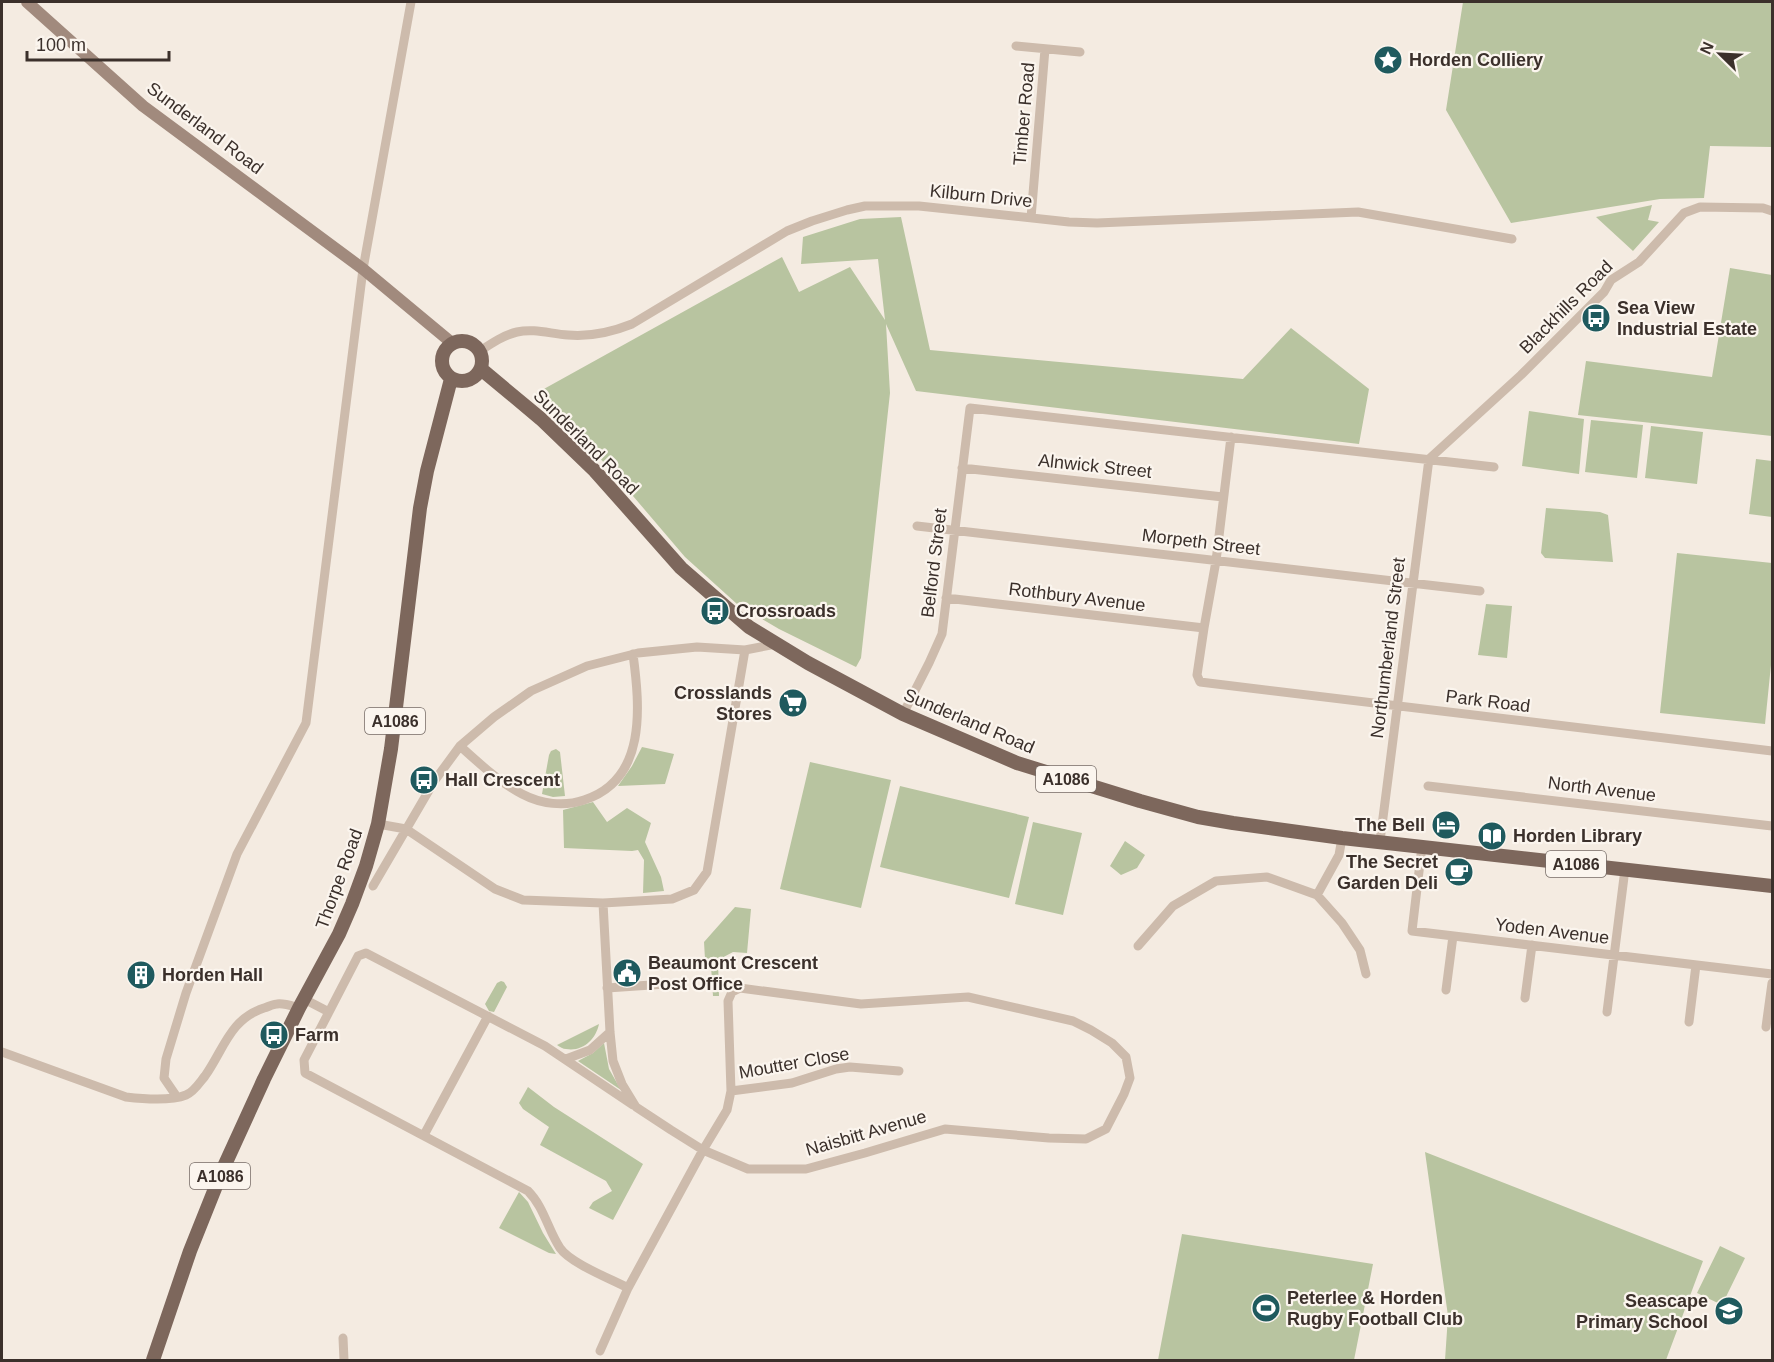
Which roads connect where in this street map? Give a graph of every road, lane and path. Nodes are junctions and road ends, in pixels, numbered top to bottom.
1 (27, 2) edge
2 (411, 2) edge
3 (1016, 46) dead end
4 (1046, 49) junction
5 (1080, 52) dead end
6 (1773, 211) edge
7 (1031, 218) junction
8 (1512, 239) dead end
9 (363, 269) junction
10 (452, 343) junction
11 (480, 351) junction
12 (481, 369) junction
13 (451, 379) junction
14 (1231, 437) junction
15 (1429, 459) junction
16 (1494, 467) dead end
17 (962, 468) junction
18 (1224, 497) junction
19 (917, 526) dead end
20 (954, 530) junction
21 (1216, 561) junction
22 (1413, 584) junction
23 (1480, 591) dead end
24 (946, 598) junction
25 (1203, 628) junction
26 (776, 644) junction
27 (745, 650) junction
28 (633, 654) junction
29 (1397, 707) junction
30 (903, 714) junction
31 (460, 746) junction
32 (1773, 752) edge
33 (1428, 786) dead end
34 (378, 824) junction
35 (1773, 826) edge
36 (406, 829) junction
37 (1342, 838) junction
38 (1380, 841) junction
39 (1422, 846) junction
40 (1625, 869) junction
41 (373, 886) dead end
42 (1773, 886) edge
43 (1317, 895) junction
44 (603, 903) junction
45 (1453, 936) junction
46 (1532, 945) junction
47 (1138, 946) dead end
48 (1615, 955) junction
49 (1696, 964) junction
50 (1366, 974) dead end
51 (1773, 974) edge
52 (1773, 983) edge
53 (666, 984) dead end
54 (607, 988) junction
55 (1446, 990) dead end
56 (1524, 998) dead end
57 (302, 1003) junction
58 (329, 1011) junction
59 (1607, 1012) dead end
60 (488, 1016) junction
61 (1689, 1022) dead end
62 (1766, 1027) dead end
63 (610, 1032) junction
64 (2, 1052) edge
65 (566, 1059) junction
66 (899, 1071) dead end
67 (731, 1091) junction
68 (177, 1097) junction
69 (636, 1107) junction
70 (424, 1135) junction
71 (703, 1150) junction
72 (628, 1288) junction
73 (343, 1338) dead end
74 (600, 1351) dead end
75 (153, 1360) edge
76 (344, 1360) edge

1 - 9 main road, Sunderland Road
2 - 9 street
3 - 4 street, Timber Road
4 - 5 street, Timber Road
4 - 7 street, Timber Road
6 - 15 street, Blackhills Road
7 - 8 street, Kilburn Drive
7 - 11 street, Kilburn Drive
9 - 10 main road, Sunderland Road
9 - 68 street
10 - 11 main road
10 - 13 main road
11 - 12 main road
12 - 13 main road
12 - 26 main road, Sunderland Road / A1086
13 - 34 main road, Thorpe Road / A1086
14 - 15 street
14 - 17 street, Belford Street
14 - 18 street
15 - 16 street
15 - 22 street, Northumberland Street
17 - 18 street, Alnwick Street
17 - 20 street, Belford Street
18 - 21 street
19 - 20 street, Morpeth Street
20 - 21 street, Morpeth Street
20 - 24 street, Belford Street
21 - 22 street, Morpeth Street
21 - 25 street
22 - 23 street, Morpeth Street
22 - 29 street, Northumberland Street
24 - 25 street, Rothbury Avenue
24 - 30 street, Belford Street
25 - 29 street, Park Road
26 - 27 street, Thorpe Road
26 - 30 main road, Sunderland Road / A1086
27 - 28 street, Thorpe Road
27 - 44 street
28 - 31 street, Thorpe Road
28 - 31 street
29 - 32 street, Park Road
29 - 38 street, Northumberland Street
30 - 37 main road, Sunderland Road / A1086
31 - 36 street, Thorpe Road
33 - 35 street, North Avenue
34 - 36 street
34 - 57 main road, Thorpe Road / A1086
36 - 41 street, Thorpe Road
36 - 44 street
37 - 38 main road, Sunderland Road / A1086
37 - 43 street
38 - 39 main road, Sunderland Road / A1086
39 - 40 main road, Sunderland Road / A1086
39 - 45 street, Yoden Avenue
40 - 42 main road, Sunderland Road / A1086
40 - 48 street
43 - 47 street
43 - 50 street
44 - 54 street
45 - 46 street, Yoden Avenue
45 - 55 street
46 - 48 street, Yoden Avenue
46 - 56 street
48 - 49 street, Yoden Avenue
48 - 59 street
49 - 51 street, Yoden Avenue
49 - 61 street
52 - 62 street
53 - 54 street
54 - 63 street
57 - 58 street
57 - 68 street
57 - 75 main road, Thorpe Road / A1086
58 - 60 street, Naisbitt Avenue
58 - 70 street, Naisbitt Avenue
60 - 65 street, Naisbitt Avenue
60 - 70 street
63 - 65 street
63 - 69 street
64 - 68 street
65 - 69 street, Naisbitt Avenue
66 - 67 street, Moutter Close
67 - 71 street
67 - 71 street, Naisbitt Avenue
69 - 71 street, Naisbitt Avenue
70 - 72 street
71 - 72 street
72 - 74 street
73 - 76 street

